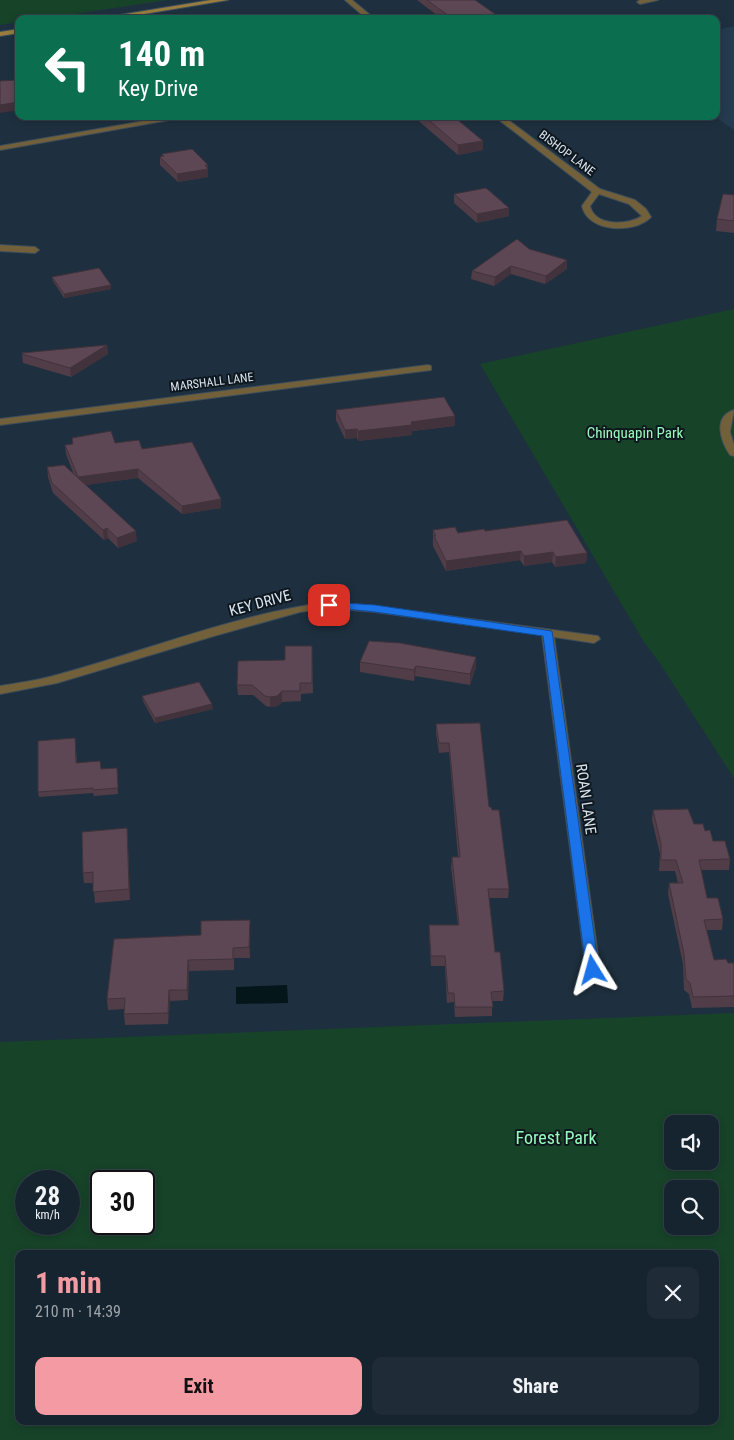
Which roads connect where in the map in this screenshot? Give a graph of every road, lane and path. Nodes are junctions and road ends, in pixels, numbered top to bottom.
1 (226, 0) edge
2 (348, 0) edge
3 (655, 0) edge
4 (640, 2) dead end
5 (125, 15) edge
6 (367, 15) edge
7 (15, 32) edge
8 (0, 34) edge
9 (164, 120) edge
10 (503, 120) edge
11 (0, 148) edge
12 (597, 191) junction
13 (0, 248) edge
14 (36, 250) dead end
15 (428, 368) dead end
16 (734, 413) edge
17 (0, 422) edge
18 (734, 453) edge
19 (548, 633) junction
20 (594, 639) dead end
21 (0, 690) edge
22 (593, 970) dead end

1 - 5 main road
2 - 6 street
3 - 4 street
7 - 8 main road
9 - 11 street
10 - 12 street, BISHOP LANE
12 - 12 street, BISHOP LANE
13 - 14 street
15 - 17 street, MARSHALL LANE
16 - 18 street
19 - 20 street, KEY DRIVE
19 - 21 street, KEY DRIVE
19 - 22 street, ROAN LANE

